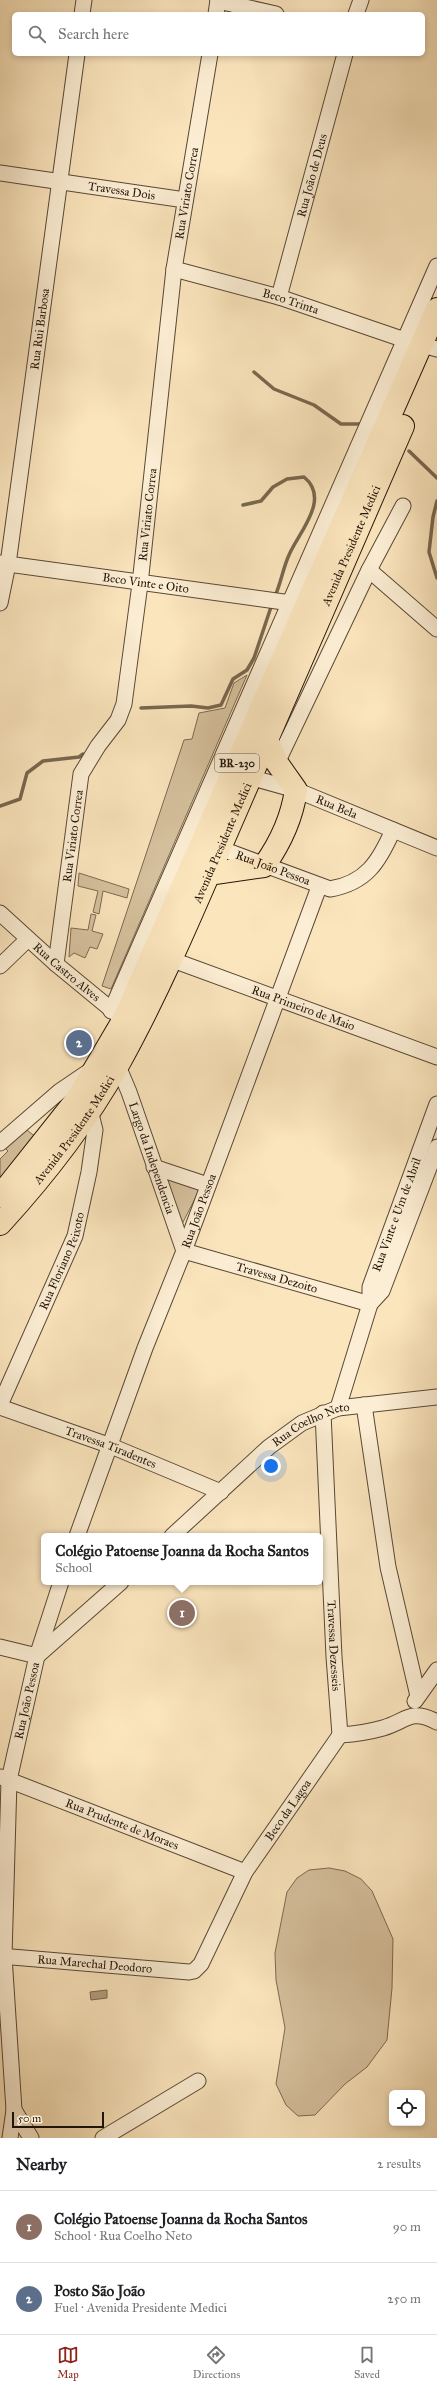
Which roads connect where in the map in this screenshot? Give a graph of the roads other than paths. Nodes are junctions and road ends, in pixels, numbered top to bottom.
1 (361, 0) edge
2 (218, 5) edge
3 (263, 12) edge
4 (357, 12) edge
5 (77, 56) edge
6 (210, 56) edge
7 (344, 56) edge
8 (0, 173) edge
9 (58, 182) junction
10 (185, 200) junction
11 (437, 266) edge
12 (174, 269) junction
13 (279, 297) junction
14 (437, 309) edge
15 (427, 346) edge
16 (403, 506) dead end
17 (4, 564) edge
18 (369, 570) junction
19 (140, 584) junction
20 (0, 603) edge
21 (291, 603) junction
22 (437, 629) edge
23 (267, 740) junction
24 (277, 763) junction
25 (242, 774) junction
26 (296, 790) junction
27 (393, 830) junction
28 (211, 845) junction
29 (437, 848) edge
30 (264, 866) junction
31 (208, 874) junction
32 (319, 887) junction
33 (0, 913) edge
34 (28, 939) junction
35 (170, 960) junction
36 (56, 964) junction
37 (0, 966) edge
38 (277, 999) junction
39 (124, 1018) junction
40 (437, 1057) edge
41 (108, 1065) junction
42 (83, 1104) junction
43 (437, 1104) edge
44 (0, 1143) edge
45 (437, 1147) edge
46 (154, 1166) junction
47 (208, 1185) junction
48 (0, 1196) edge
49 (0, 1224) edge
50 (184, 1251) junction
51 (370, 1304) junction
52 (437, 1397) edge
53 (364, 1405) junction
54 (0, 1406) edge
55 (338, 1408) junction
56 (323, 1413) junction
57 (111, 1446) junction
58 (221, 1492) junction
59 (78, 1533) edge
60 (175, 1533) edge
61 (61, 1585) edge
62 (118, 1585) edge
63 (0, 1647) edge
64 (37, 1656) junction
65 (437, 1670) edge
66 (418, 1696) junction
67 (406, 1716) junction
68 (437, 1722) edge
69 (340, 1735) junction
70 (5, 1778) edge
71 (245, 1872) junction
72 (2, 1956) edge
73 (189, 1972) joint
74 (198, 2081) dead end
75 (14, 2110) junction
76 (10, 2138) edge
77 (31, 2138) edge
78 (103, 2138) edge

1 - 4 street
2 - 3 street
5 - 9 street, Rua Rui Barbosa
6 - 10 street, Rua Viriato Correa
7 - 13 street, Rua João de Deus
8 - 9 street, Travessa Dois
9 - 10 street, Travessa Dois
9 - 17 street, Rua Rui Barbosa
10 - 12 street, Rua Viriato Correa
11 - 15 street
12 - 13 street, Beco Trinta
12 - 19 street, Rua Viriato Correa
13 - 15 street, Beco Trinta
14 - 15 main road, Avenida Presidente Medici / BR-230
15 - 21 street
15 - 23 main road, Avenida Presidente Medici / BR-230
15 - 25 main road, Avenida Presidente Medici / BR-230
16 - 18 street
17 - 19 street, Beco Vinte e Oito
17 - 20 street, Rua Rui Barbosa
18 - 22 street
18 - 24 street
19 - 21 street, Beco Vinte e Oito
19 - 36 street, Rua Viriato Correa
21 - 39 street
23 - 24 main road
23 - 25 main road, Avenida Presidente Medici / BR-230
24 - 26 main road
25 - 26 street, Rua Bela
25 - 28 main road, Avenida Presidente Medici / BR-230
26 - 27 street, Rua Bela
26 - 30 main road
27 - 29 street, Rua Bela
27 - 32 street, Rua João Pessoa
28 - 30 street, Rua João Pessoa
28 - 31 main road, Avenida Presidente Medici / BR-230
28 - 39 main road, Avenida Presidente Medici / BR-230
30 - 31 main road
30 - 32 street, Rua João Pessoa
31 - 35 main road, Avenida Presidente Medici / BR-230
32 - 38 street, Rua João Pessoa
33 - 34 street, Rua Castro Alves
34 - 36 street, Rua Castro Alves
34 - 37 street
35 - 38 street, Rua Primeiro de Maio
35 - 39 main road, Avenida Presidente Medici / BR-230
36 - 39 street, Rua Castro Alves
38 - 40 street, Rua Primeiro de Maio
38 - 47 street, Rua João Pessoa
39 - 41 main road, Avenida Presidente Medici / BR-230
41 - 42 main road, Avenida Presidente Medici / BR-230
41 - 44 street, Avenida Presidente Medici
41 - 46 street, Largo da Independencia
42 - 48 main road, Avenida Presidente Medici / BR-230
42 - 49 main road, Avenida Presidente Medici / BR-230
42 - 54 street, Rua Floriano Peixoto
43 - 51 street, Rua Vinte e Um de Abril
45 - 51 street, Rua Vinte e Um de Abril
46 - 47 street
46 - 50 street, Largo da Independencia
47 - 50 street, Rua João Pessoa
50 - 51 street, Travessa Dezoito
50 - 57 street, Rua João Pessoa
51 - 55 street, Rua Vinte e Um de Abril
52 - 53 street, Rua Coelho Neto
53 - 55 street, Rua Coelho Neto
53 - 66 street
54 - 57 street, Travessa Tiradentes
55 - 56 street, Rua Coelho Neto
56 - 58 street, Rua Coelho Neto
56 - 69 street, Travessa Dezesseis
57 - 58 street, Travessa Tiradentes
57 - 59 street, Rua João Pessoa
58 - 60 street, Rua Coelho Neto
61 - 64 street, Rua João Pessoa
62 - 64 street
63 - 64 street
64 - 70 street, Rua João Pessoa
65 - 66 street
66 - 67 street
67 - 68 street
67 - 69 street
69 - 71 street, Beco da Lagoa
70 - 71 street, Rua Prudente de Moraes
70 - 72 street, Rua João Pessoa
71 - 73 street, Beco da Lagoa
72 - 73 street, Rua Marechal Deodoro
72 - 75 street, Rua João Pessoa
74 - 78 street
75 - 76 street, Rua João Pessoa
75 - 77 street, Rua João Pessoa

